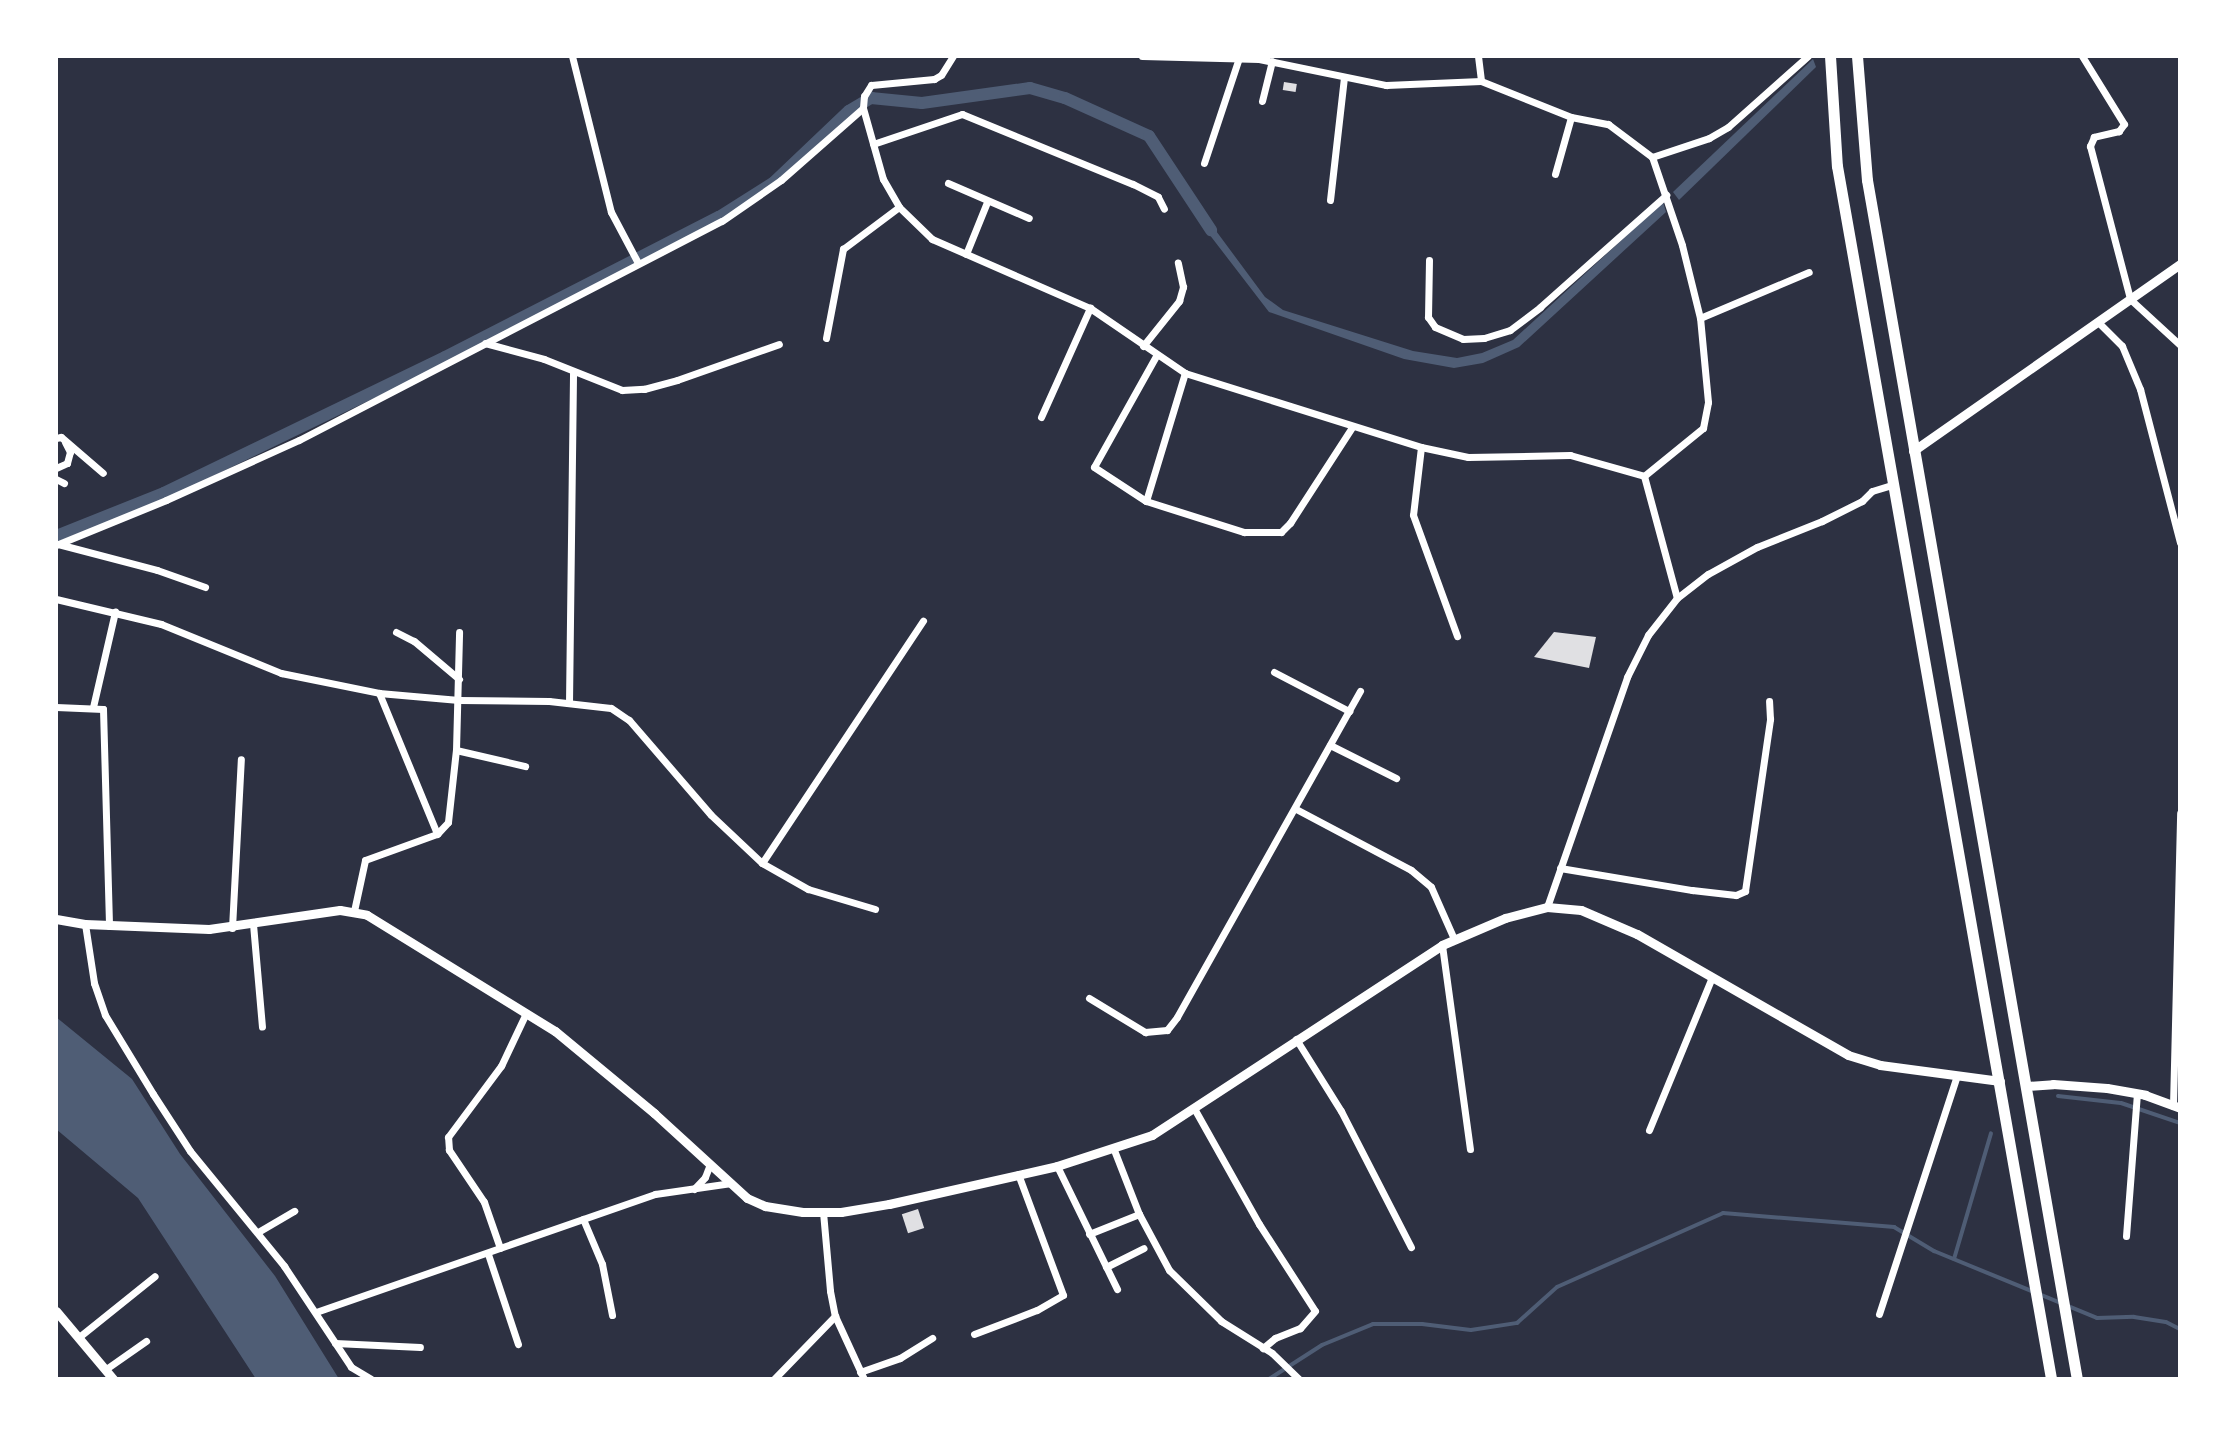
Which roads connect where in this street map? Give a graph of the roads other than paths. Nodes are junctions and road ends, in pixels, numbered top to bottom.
1 (572, 56) edge
2 (953, 56) edge
3 (1142, 56) edge
4 (1478, 56) edge
5 (1808, 56) edge
6 (1830, 56) edge
7 (1857, 56) edge
8 (2082, 56) edge
9 (1210, 57) edge
10 (1259, 57) edge
11 (1239, 58) edge
12 (1272, 61) junction
13 (1344, 78) junction
14 (1481, 81) junction
15 (1262, 101) dead end
16 (863, 103) junction
17 (1571, 117) junction
18 (873, 144) junction
19 (1652, 157) junction
20 (1204, 163) dead end
21 (1555, 174) dead end
22 (948, 183) dead end
23 (1666, 195) junction
24 (1330, 200) dead end
25 (987, 202) junction
26 (899, 207) junction
27 (1164, 209) dead end
28 (1029, 218) dead end
29 (966, 254) junction
30 (636, 260) junction
31 (1429, 260) dead end
32 (1178, 263) dead end
33 (2180, 264) edge
34 (1809, 272) dead end
35 (2130, 299) junction
36 (1090, 308) junction
37 (1700, 318) junction
38 (2098, 322) junction
39 (826, 338) dead end
40 (485, 343) junction
41 (779, 344) dead end
42 (2180, 345) edge
43 (1143, 346) junction
44 (1156, 356) junction
45 (573, 372) junction
46 (1185, 373) junction
47 (1041, 417) dead end
48 (1352, 427) junction
49 (60, 439) edge
50 (1421, 447) junction
51 (1913, 451) junction
52 (56, 468) edge
53 (103, 473) dead end
54 (1644, 476) junction
55 (1892, 485) junction
56 (1146, 501) junction
57 (2180, 543) edge
58 (57, 544) edge
59 (205, 587) dead end
60 (1677, 598) junction
61 (56, 599) edge
62 (115, 612) junction
63 (923, 621) dead end
64 (396, 632) dead end
65 (459, 632) dead end
66 (1457, 636) dead end
67 (1274, 672) dead end
68 (459, 679) junction
69 (1360, 691) dead end
70 (379, 693) junction
71 (459, 700) junction
72 (1769, 701) dead end
73 (569, 703) junction
74 (56, 707) edge
75 (93, 707) junction
76 (1349, 711) junction
77 (1330, 745) junction
78 (456, 750) junction
79 (241, 759) dead end
80 (525, 766) dead end
81 (1396, 778) dead end
82 (1296, 809) junction
83 (2180, 813) edge
84 (437, 834) junction
85 (762, 863) junction
86 (1560, 868) junction
87 (1547, 907) junction
88 (875, 909) dead end
89 (354, 911) junction
90 (56, 919) edge
91 (85, 924) junction
92 (253, 924) junction
93 (109, 926) junction
94 (232, 928) junction
95 (1454, 939) junction
96 (1442, 945) junction
97 (1712, 977) junction
98 (1089, 998) dead end
99 (526, 1013) junction
100 (262, 1027) dead end
101 (1296, 1038) junction
102 (1957, 1075) junction
103 (2000, 1081) junction
104 (2027, 1086) junction
105 (2137, 1093) junction
106 (2177, 1107) edge
107 (1195, 1110) junction
108 (1649, 1130) dead end
109 (1470, 1149) dead end
110 (1114, 1150) junction
111 (710, 1164) junction
112 (1057, 1166) junction
113 (1018, 1174) junction
114 (731, 1183) junction
115 (694, 1189) junction
116 (294, 1211) dead end
117 (823, 1212) junction
118 (1139, 1214) junction
119 (583, 1219) junction
120 (258, 1232) junction
121 (1089, 1234) junction
122 (2126, 1236) dead end
123 (1411, 1247) dead end
124 (500, 1248) junction
125 (1144, 1248) dead end
126 (488, 1254) junction
127 (1106, 1267) junction
128 (155, 1276) dead end
129 (1117, 1289) dead end
130 (56, 1311) edge
131 (316, 1312) junction
132 (1879, 1314) dead end
133 (612, 1315) dead end
134 (835, 1316) junction
135 (974, 1334) dead end
136 (79, 1337) junction
137 (932, 1338) dead end
138 (146, 1341) dead end
139 (335, 1343) junction
140 (518, 1344) dead end
141 (420, 1347) dead end
142 (1263, 1348) junction
143 (351, 1367) junction
144 (106, 1369) junction
145 (862, 1376) edge
146 (1296, 1377) edge
147 (113, 1379) edge
148 (357, 1379) edge
149 (371, 1379) edge
150 (774, 1379) edge
151 (2051, 1379) edge
152 (2077, 1379) edge

1 - 30 street
2 - 16 street
3 - 9 street
4 - 14 street
5 - 19 street
6 - 55 main road
7 - 51 main road
8 - 35 street
9 - 11 street
10 - 11 street
10 - 12 street
11 - 20 street
12 - 13 street
12 - 15 street
13 - 14 street
13 - 24 street
14 - 17 street
16 - 18 street
16 - 30 street
17 - 19 street
17 - 21 street
18 - 26 street
18 - 27 street
19 - 23 street
22 - 25 street
23 - 31 street
23 - 37 street
25 - 28 street
25 - 29 street
26 - 29 street
26 - 39 street
29 - 36 street
30 - 40 street
32 - 43 street
33 - 35 street
34 - 37 street
35 - 38 street
35 - 42 street
36 - 43 street
36 - 47 street
37 - 54 street
38 - 51 street
38 - 57 street
40 - 45 street
40 - 58 street
41 - 45 street
43 - 44 street
44 - 46 street
44 - 56 street
45 - 73 street
46 - 48 street
46 - 56 street
48 - 50 street
48 - 56 street
49 - 52 street
49 - 53 street
50 - 54 street
50 - 66 street
51 - 104 main road
54 - 60 street
55 - 60 street
55 - 103 main road
58 - 59 street
60 - 86 street
61 - 62 street
62 - 70 street
62 - 75 street
63 - 85 street
64 - 68 street
65 - 68 street
67 - 76 street
68 - 71 street
69 - 76 street
70 - 71 street
70 - 84 street
71 - 73 street
71 - 78 street
72 - 86 street
73 - 85 street
74 - 75 street
75 - 93 street
76 - 77 street
77 - 81 street
77 - 82 street
78 - 80 street
78 - 84 street
79 - 94 street
82 - 95 street
82 - 98 street
83 - 106 street
84 - 89 street
85 - 88 street
86 - 87 street
87 - 95 street
87 - 97 street
89 - 92 street
89 - 99 street
90 - 91 street
91 - 93 street
91 - 120 street
92 - 94 street
92 - 100 street
93 - 94 street
95 - 96 street
96 - 101 street
96 - 109 street
97 - 102 street
97 - 108 street
99 - 111 street
99 - 124 street
101 - 107 street
101 - 123 street
102 - 103 street
102 - 132 street
103 - 151 main road
104 - 105 street
104 - 152 main road
105 - 106 street
105 - 122 street
107 - 110 street
107 - 142 street
110 - 112 street
110 - 118 street
111 - 114 street
111 - 115 street
112 - 113 street
112 - 121 street
113 - 117 street
113 - 135 street
114 - 115 street
114 - 117 street
115 - 119 street
116 - 120 street
117 - 134 street
118 - 121 street
118 - 142 street
119 - 124 street
119 - 133 street
120 - 131 street
121 - 127 street
124 - 126 street
125 - 127 street
126 - 131 street
126 - 140 street
127 - 129 street
128 - 136 street
130 - 136 street
131 - 139 street
134 - 145 street
134 - 150 street
136 - 144 street
137 - 145 street
138 - 144 street
139 - 141 street
139 - 143 street
142 - 146 street
143 - 148 street
143 - 149 street
144 - 147 street

